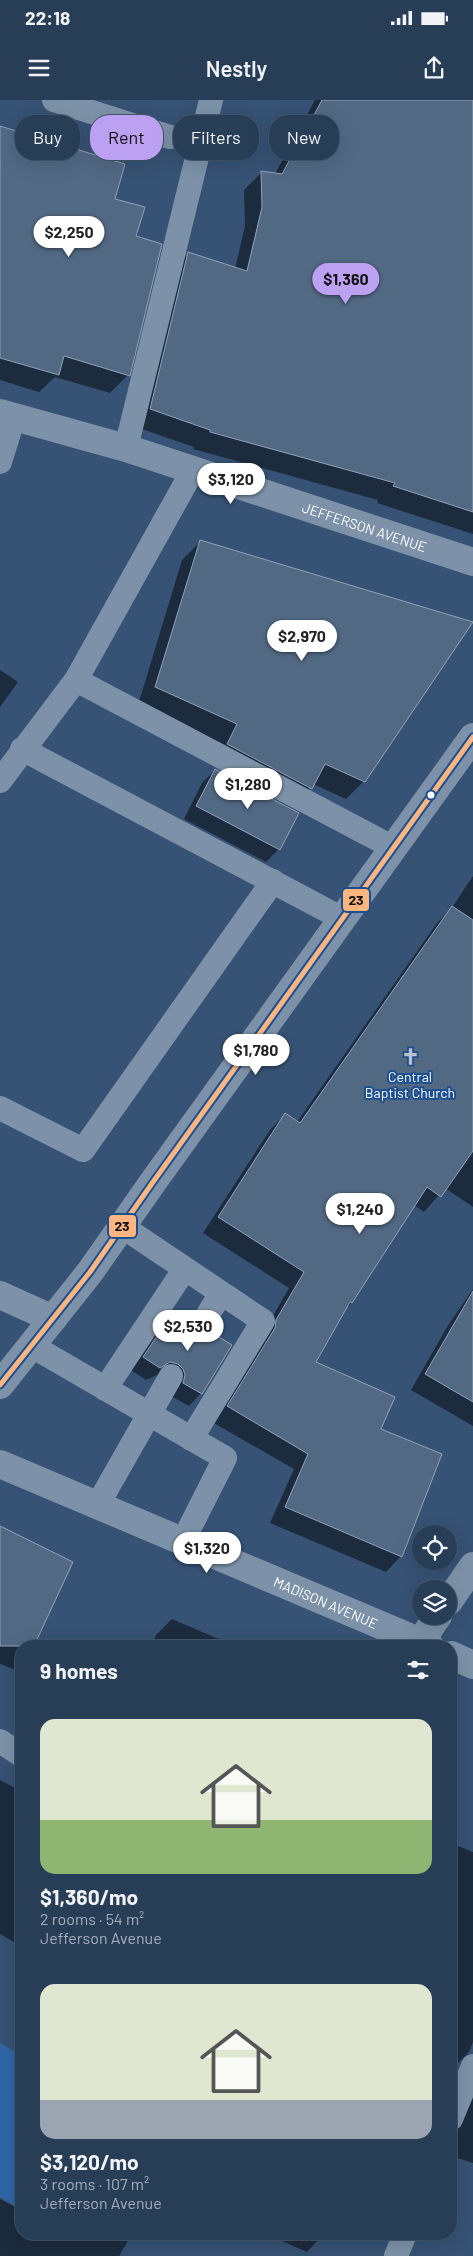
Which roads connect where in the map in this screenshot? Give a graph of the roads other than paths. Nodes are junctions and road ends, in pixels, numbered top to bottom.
1 (54, 100) edge
2 (211, 100) edge
3 (170, 137) dead end
4 (7, 415) edge
5 (126, 448) junction
6 (0, 462) edge
7 (193, 470) junction
8 (473, 562) edge
9 (76, 680) junction
10 (473, 738) edge
11 (22, 749) junction
12 (0, 781) edge
13 (394, 848) junction
14 (272, 881) junction
15 (342, 920) junction
16 (0, 1108) edge
17 (123, 1227) junction
18 (184, 1270) junction
19 (221, 1293) junction
20 (0, 1295) edge
21 (53, 1319) junction
22 (201, 1326) dead end
23 (32, 1346) junction
24 (172, 1376) dead end
25 (0, 1385) edge
26 (105, 1389) junction
27 (148, 1415) junction
28 (191, 1439) junction
29 (0, 1464) edge
30 (97, 1506) junction
31 (183, 1541) junction
32 (473, 1566) edge
33 (457, 1589) edge
34 (434, 1625) edge
35 (416, 1640) edge
36 (427, 1640) edge
37 (457, 1658) edge
38 (473, 1665) edge
39 (0, 1741) edge
40 (15, 1751) edge
41 (473, 2066) edge
42 (457, 2105) edge
43 (403, 2240) edge
44 (396, 2256) edge

1 - 3 lane
2 - 5 lane
4 - 5 street, JEFFERSON AVENUE
4 - 6 lane
5 - 7 street, JEFFERSON AVENUE
7 - 8 street, JEFFERSON AVENUE
7 - 9 lane
9 - 11 lane
9 - 13 lane
10 - 13 street
11 - 12 lane
11 - 14 lane
13 - 15 street
14 - 15 lane
14 - 16 lane
15 - 17 street
17 - 18 lane
17 - 21 street
18 - 19 lane
18 - 26 lane
19 - 22 lane
19 - 28 lane
20 - 21 street
21 - 23 street
23 - 25 street
23 - 26 lane
24 - 27 lane
26 - 27 lane
27 - 28 lane
27 - 30 lane
28 - 31 lane
29 - 30 street, MADISON AVENUE
30 - 31 street, MADISON AVENUE
31 - 35 street, MADISON AVENUE
32 - 33 street
34 - 36 street
37 - 38 street
39 - 40 lane
41 - 42 lane
43 - 44 lane

